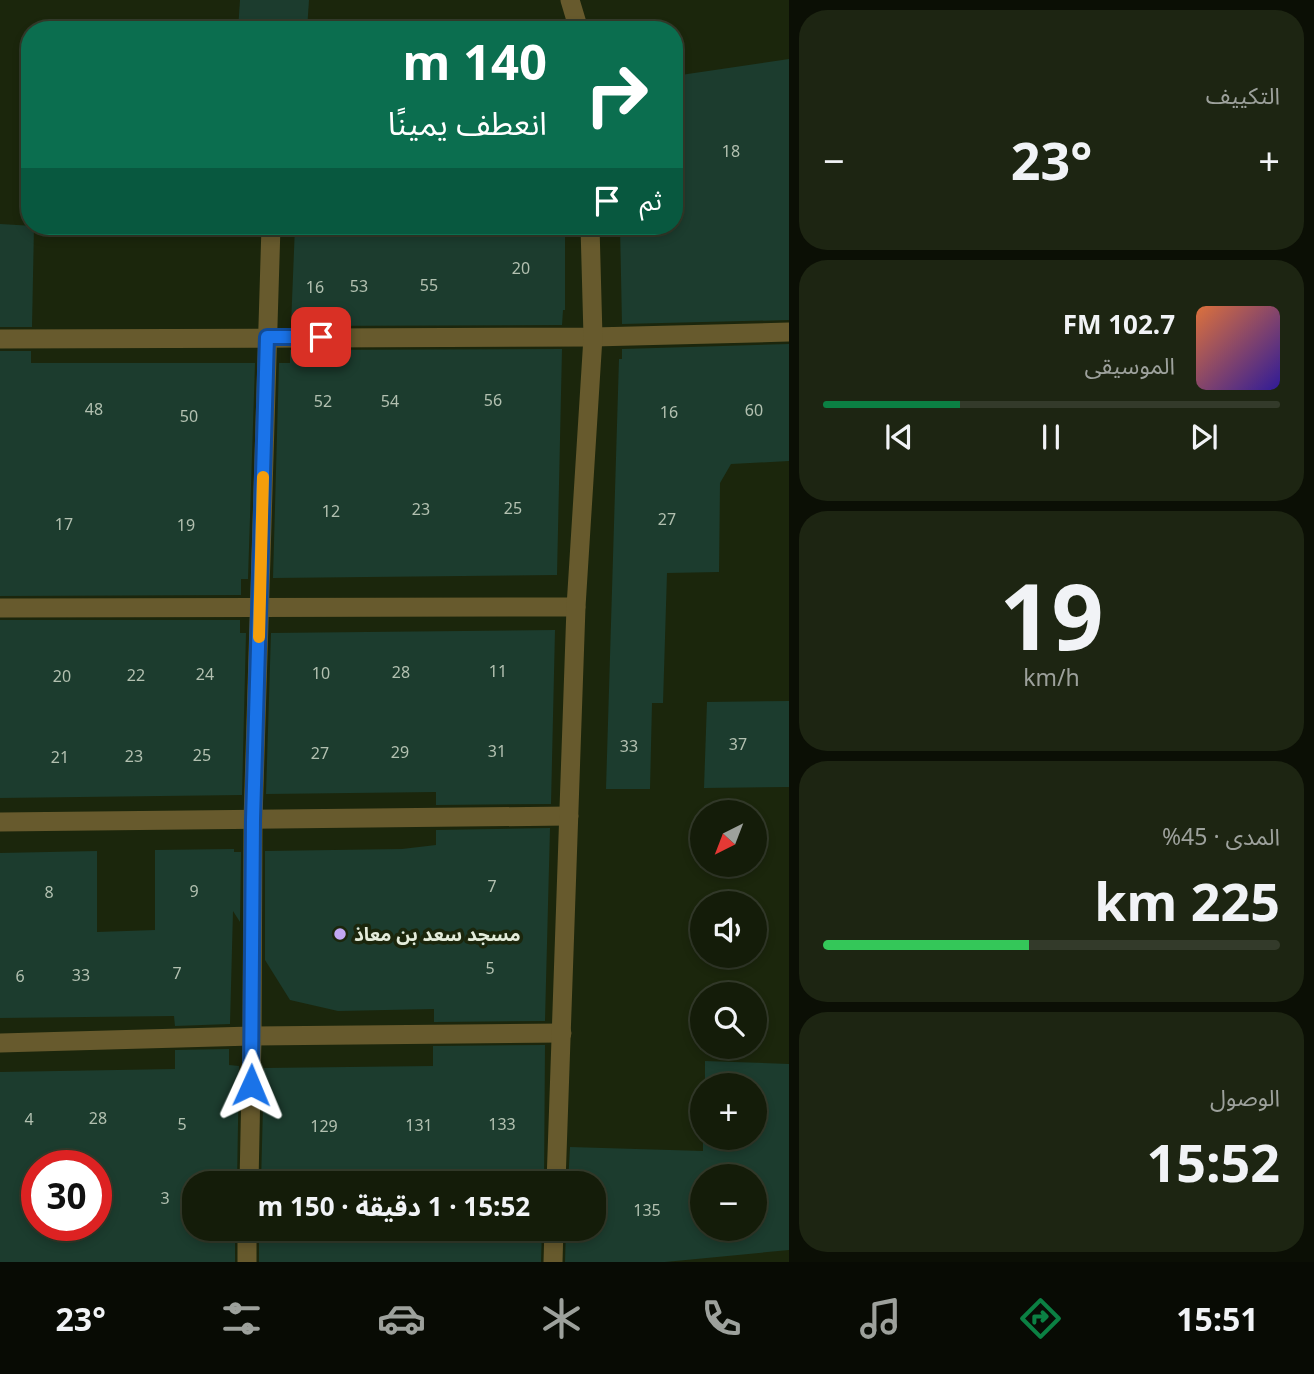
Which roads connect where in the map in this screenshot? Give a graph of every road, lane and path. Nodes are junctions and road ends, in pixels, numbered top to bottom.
1 (570, 0) edge
2 (576, 21) edge
3 (271, 235) edge
4 (590, 235) edge
5 (789, 332) edge
6 (267, 337) junction
7 (593, 337) junction
8 (0, 339) edge
9 (260, 606) junction
10 (576, 607) junction
11 (0, 608) edge
12 (569, 816) junction
13 (253, 820) junction
14 (0, 822) edge
15 (562, 1033) junction
16 (252, 1036) junction
17 (0, 1043) edge
18 (248, 1171) edge
19 (556, 1171) edge
20 (247, 1241) edge
21 (554, 1241) edge
22 (247, 1262) edge
23 (553, 1262) edge

1 - 2 street
3 - 6 street
4 - 7 street
5 - 7 street
6 - 7 street
6 - 8 street
6 - 9 street
7 - 10 street
9 - 10 street
9 - 11 street
9 - 13 street
10 - 12 street
12 - 13 street
12 - 15 street
13 - 14 street
13 - 16 street
15 - 16 street
15 - 19 street
16 - 17 street
16 - 18 street
20 - 22 street
21 - 23 street

